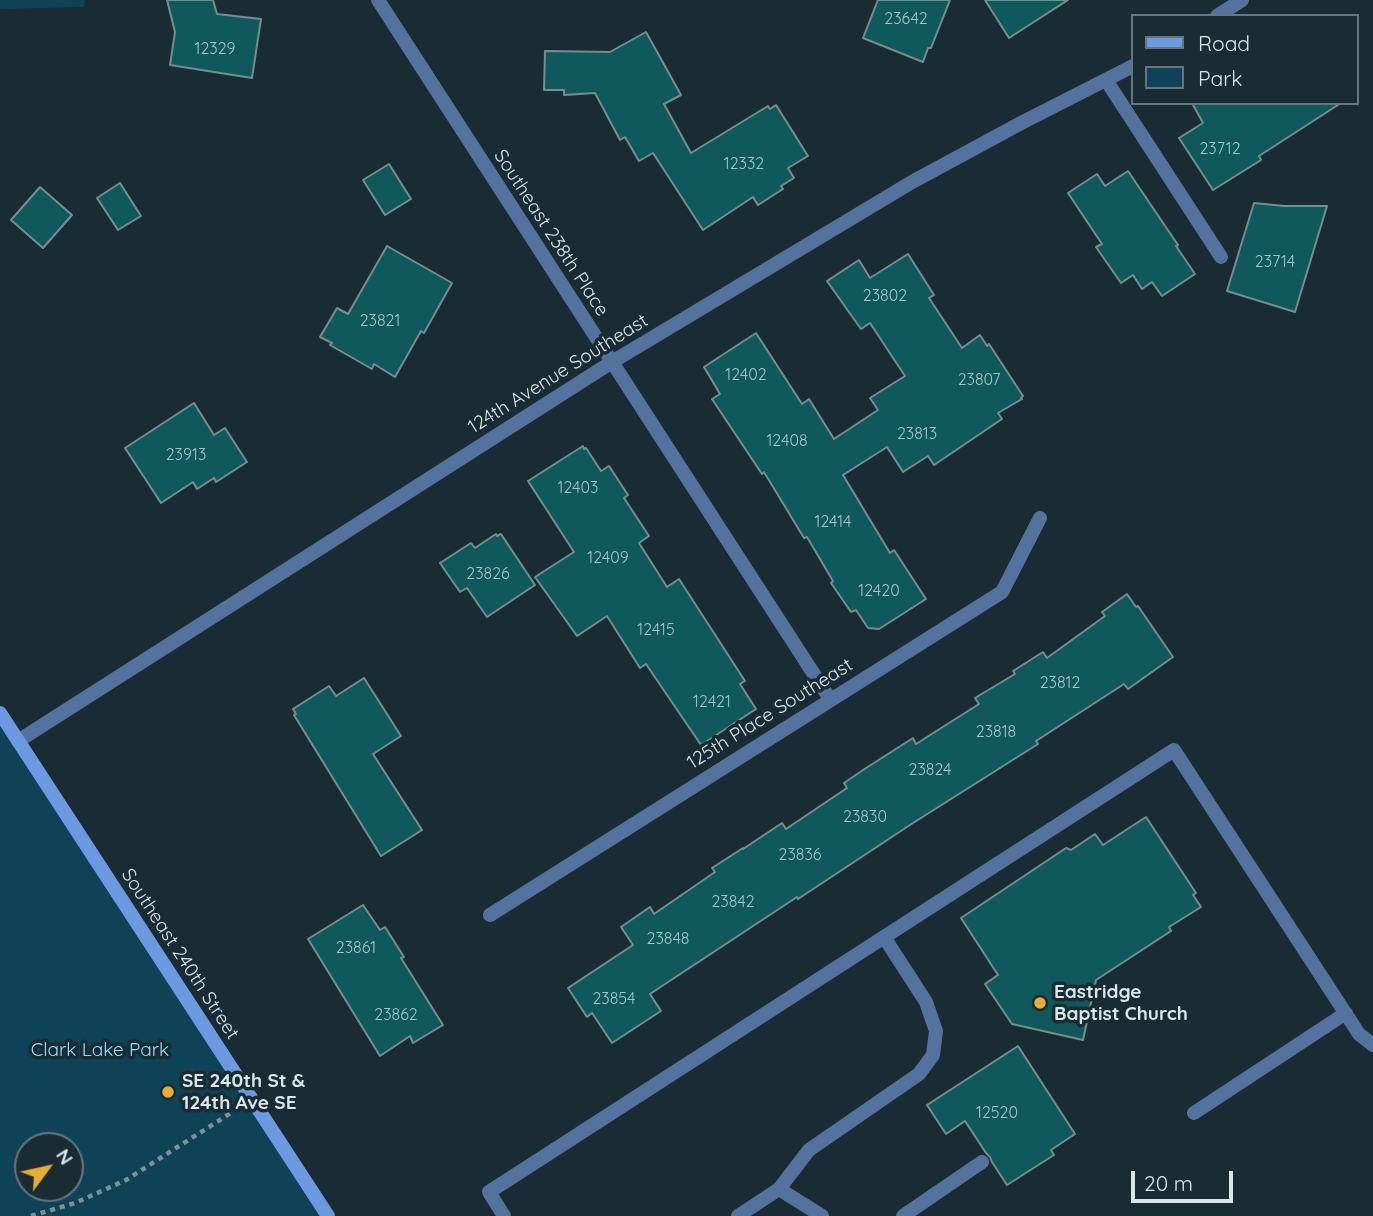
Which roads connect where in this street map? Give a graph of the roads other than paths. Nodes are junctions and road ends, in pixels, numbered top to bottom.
1 (378, 0) edge
2 (1242, 0) edge
3 (1220, 14) edge
4 (1132, 67) edge
5 (1106, 80) junction
6 (1221, 257) dead end
7 (612, 362) junction
8 (1040, 518) dead end
9 (830, 699) junction
10 (0, 713) edge
11 (18, 741) junction
12 (490, 915) dead end
13 (884, 937) junction
14 (1346, 1013) junction
15 (1373, 1045) edge
16 (1194, 1113) dead end
17 (982, 1162) dead end
18 (779, 1189) junction
19 (328, 1216) edge
20 (504, 1216) edge
21 (738, 1216) edge
22 (822, 1216) edge
23 (902, 1216) edge

1 - 7 street, Southeast 238th Place
2 - 3 street
4 - 5 street, 124th Avenue Southeast
5 - 6 street
5 - 7 street, 124th Avenue Southeast
7 - 9 street, Southeast 238th Place
7 - 11 street, 124th Avenue Southeast
8 - 9 street, 125th Place Southeast
9 - 12 street, 125th Place Southeast
10 - 11 main road, Southeast 240th Street
11 - 19 main road, Southeast 240th Street
13 - 14 street
13 - 18 street
13 - 20 street
14 - 15 street
14 - 16 street
17 - 23 street
18 - 21 street
18 - 22 street

